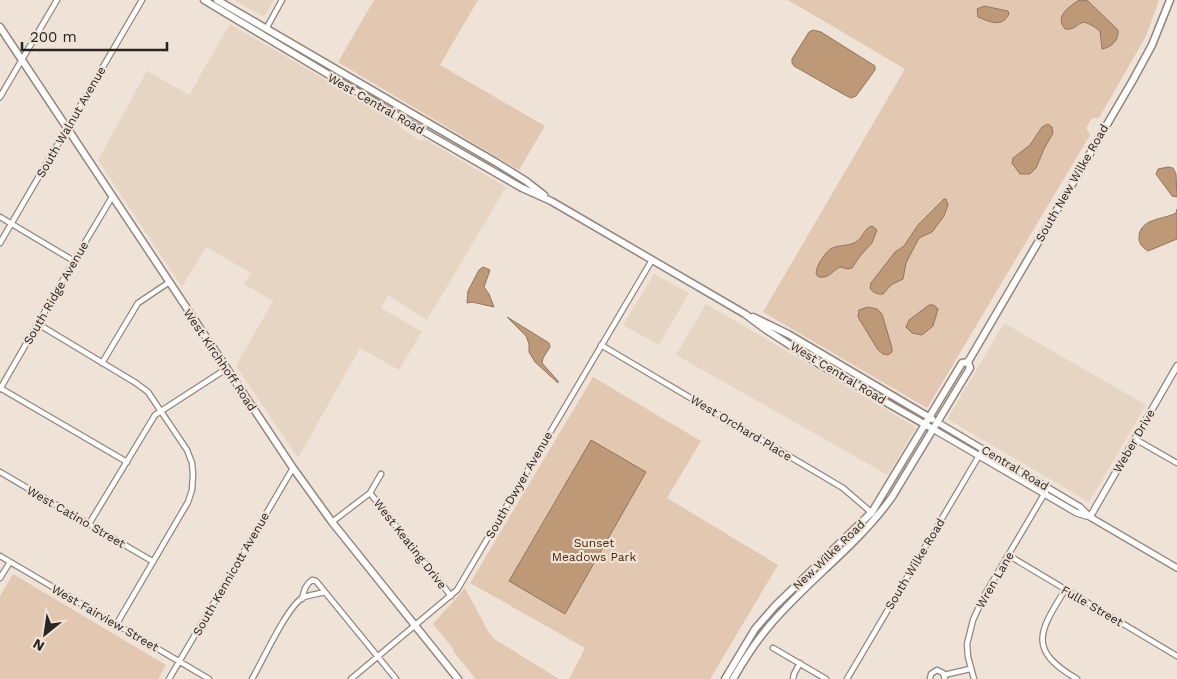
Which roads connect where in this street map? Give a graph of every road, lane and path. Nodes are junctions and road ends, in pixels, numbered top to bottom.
1 (57, 0) edge
2 (142, 0) edge
3 (204, 0) edge
4 (217, 0) edge
5 (282, 0) edge
6 (1170, 0) edge
7 (0, 27) edge
8 (266, 29) junction
9 (22, 61) junction
10 (0, 98) edge
11 (68, 128) junction
12 (112, 197) junction
13 (551, 201) junction
14 (0, 217) edge
15 (11, 224) junction
16 (0, 242) edge
17 (74, 260) junction
18 (652, 260) junction
19 (168, 282) junction
20 (745, 314) junction
21 (38, 324) junction
22 (601, 345) junction
23 (968, 362) junction
24 (102, 363) junction
25 (1177, 366) edge
26 (226, 369) junction
27 (0, 388) edge
28 (162, 412) junction
29 (930, 418) junction
30 (937, 422) junction
31 (925, 426) junction
32 (933, 430) junction
33 (1135, 439) junction
34 (983, 449) junction
35 (979, 457) junction
36 (127, 462) junction
37 (1177, 463) edge
38 (293, 468) junction
39 (0, 472) edge
40 (381, 474) dead end
41 (1048, 488) junction
42 (370, 493) junction
43 (1044, 494) junction
44 (874, 515) junction
45 (1090, 517) junction
46 (332, 522) junction
47 (89, 524) junction
48 (1008, 555) junction
49 (0, 556) edge
50 (152, 561) junction
51 (10, 562) junction
52 (1177, 568) edge
53 (0, 578) edge
54 (1064, 590) junction
55 (325, 592) junction
56 (451, 596) junction
57 (302, 599) junction
58 (116, 625) junction
59 (414, 626) junction
60 (773, 648) dead end
61 (378, 656) junction
62 (1177, 656) edge
63 (179, 661) junction
64 (800, 663) junction
65 (970, 669) junction
66 (944, 677) edge
67 (169, 679) edge
68 (210, 679) edge
69 (252, 679) edge
70 (351, 679) edge
71 (396, 679) edge
72 (458, 679) edge
73 (725, 679) edge
74 (733, 679) edge
75 (793, 679) edge
76 (826, 679) edge
77 (848, 679) edge
78 (930, 679) edge
79 (974, 679) edge
80 (1078, 679) edge

1 - 9 street
2 - 11 street, South Walnut Avenue
3 - 13 main road, West Central Road
4 - 8 main road, West Central Road
5 - 8 street
6 - 23 main road, South New Wilke Road
7 - 9 main road, West Kirchhoff Road
8 - 13 main road, West Central Road
9 - 10 street
9 - 11 main road, West Kirchhoff Road
11 - 12 main road, West Kirchhoff Road
11 - 15 street, South Walnut Avenue
12 - 17 street, South Ridge Avenue
12 - 19 main road, West Kirchhoff Road
13 - 18 main road, West Central Road
14 - 15 street
15 - 16 street, South Walnut Avenue
15 - 17 street
17 - 21 street, South Ridge Avenue
18 - 20 main road, West Central Road
18 - 22 street, South Dwyer Avenue
19 - 24 street
19 - 26 main road, West Kirchhoff Road
20 - 29 main road, West Central Road
20 - 31 main road, West Central Road
21 - 24 street
21 - 27 street, South Ridge Avenue
22 - 44 street, West Orchard Place
22 - 56 street, South Dwyer Avenue
23 - 29 main road, South New Wilke Road
23 - 30 main road, South New Wilke Road
24 - 28 street
25 - 33 street, Weber Drive
26 - 28 street
26 - 38 main road, West Kirchhoff Road
27 - 36 street
28 - 36 street
28 - 50 street
29 - 30 main road, West Central Road
29 - 31 main road, South New Wilke Road
30 - 32 main road, South New Wilke Road
30 - 34 street, Central Road
31 - 32 main road, West Central Road
31 - 44 main road, New Wilke Road
32 - 35 street, Central Road
32 - 44 main road, New Wilke Road
33 - 37 street
33 - 45 street, Weber Drive
34 - 35 street, South Wilke Road
34 - 41 street, Central Road
35 - 43 street, Central Road
35 - 77 street, South Wilke Road
36 - 47 street
38 - 46 main road, West Kirchhoff Road
38 - 63 street, South Kennicott Avenue
39 - 47 street, West Catino Street
40 - 42 street
41 - 43 street, Wren Lane
41 - 45 street, Central Road
42 - 46 street
42 - 56 street, West Keating Drive
43 - 45 street, Central Road
43 - 48 street, Wren Lane
44 - 73 main road, New Wilke Road
44 - 74 main road, New Wilke Road
45 - 52 street, Central Road
46 - 59 main road, West Kirchhoff Road
47 - 50 street, West Catino Street
48 - 54 street, Fulle Street
48 - 65 street, Wren Lane
49 - 51 street, West Fairview Street
50 - 58 street
51 - 53 street
51 - 58 street, West Fairview Street
54 - 62 street, Fulle Street
54 - 80 street
55 - 57 street
55 - 57 street
55 - 61 street
56 - 59 street, South Dwyer Avenue
57 - 69 street
58 - 63 street, West Fairview Street
59 - 61 street, South Dwyer Avenue
59 - 72 main road, West Kirchhoff Road
60 - 64 street
61 - 70 street, South Dwyer Avenue
61 - 71 street
63 - 67 street, South Kennicott Avenue
63 - 68 street, West Fairview Street
64 - 75 street
64 - 76 street
65 - 66 street
65 - 79 street, Wren Lane
66 - 78 street

